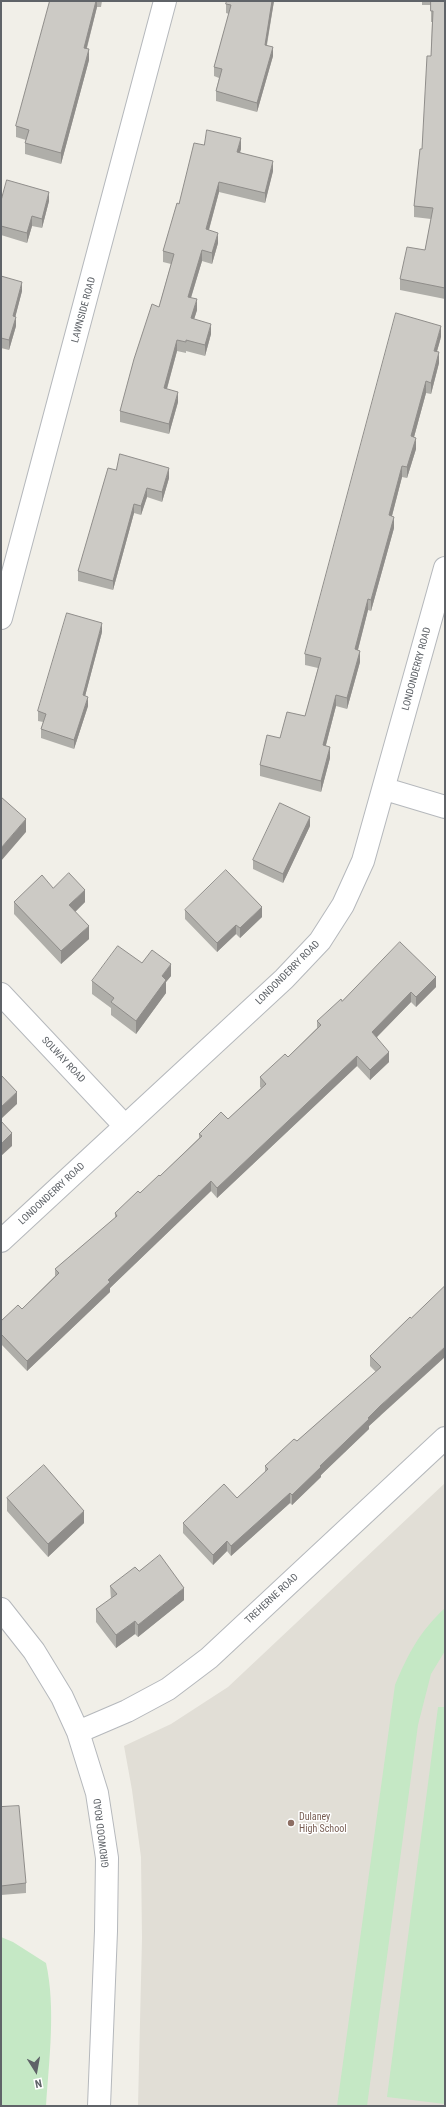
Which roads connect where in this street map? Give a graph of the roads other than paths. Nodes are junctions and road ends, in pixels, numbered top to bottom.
1 (166, 1) edge
2 (445, 568) edge
3 (1, 618) edge
4 (385, 789) junction
5 (445, 807) edge
6 (1, 994) edge
7 (125, 1126) junction
8 (1, 1241) edge
9 (445, 1438) edge
10 (1, 1609) edge
11 (78, 1732) junction
12 (99, 2106) edge

1 - 3 street, LAWNSIDE ROAD
2 - 4 street, LONDONDERRY ROAD
4 - 5 street
4 - 7 street, LONDONDERRY ROAD
6 - 7 street, SOLWAY ROAD
7 - 8 street, LONDONDERRY ROAD
9 - 11 street, TREHERNE ROAD
10 - 11 street, GIRDWOOD ROAD
11 - 12 street, GIRDWOOD ROAD

